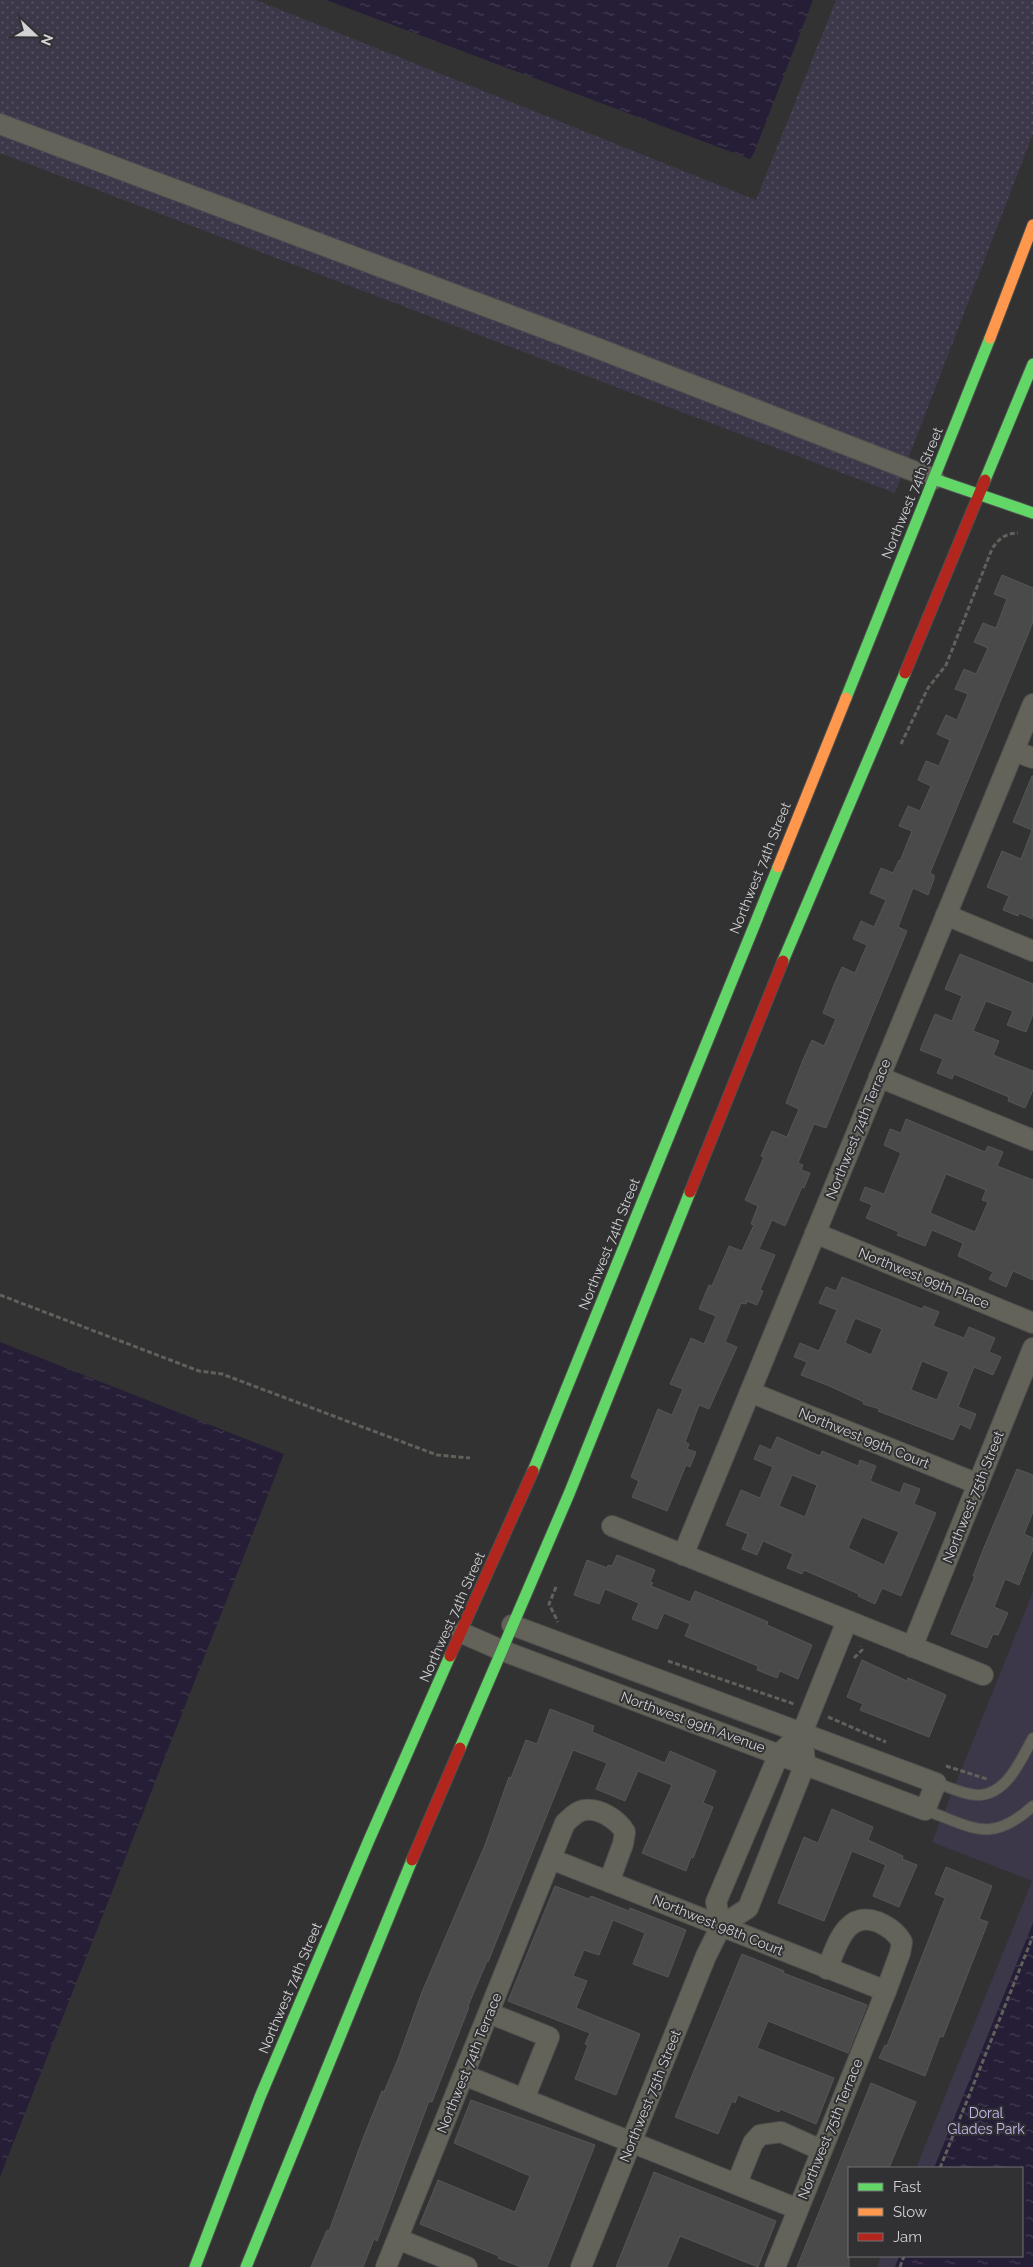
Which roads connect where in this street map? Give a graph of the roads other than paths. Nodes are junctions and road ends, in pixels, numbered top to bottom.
1 (0, 124) edge
2 (1033, 225) edge
3 (1033, 364) edge
4 (934, 479) junction
5 (980, 495) junction
6 (1033, 513) edge
7 (1033, 704) edge
8 (1014, 750) junction
9 (1033, 758) edge
10 (946, 915) junction
11 (1033, 951) edge
12 (879, 1078) junction
13 (1029, 1136) edge
14 (815, 1233) junction
15 (1033, 1323) edge
16 (1033, 1348) edge
17 (750, 1392) junction
18 (978, 1484) junction
19 (612, 1526) dead end
20 (683, 1555) junction
21 (848, 1621) junction
22 (512, 1625) junction
23 (462, 1634) junction
24 (912, 1647) junction
25 (500, 1650) junction
26 (983, 1675) dead end
27 (802, 1733) junction
28 (1033, 1738) edge
29 (779, 1754) junction
30 (805, 1764) junction
31 (938, 1774) junction
32 (1033, 1806) edge
33 (925, 1810) junction
34 (551, 1859) junction
35 (726, 1877) junction
36 (609, 1882) junction
37 (756, 1889) junction
38 (720, 1926) junction
39 (827, 1969) junction
40 (886, 1991) junction
41 (489, 2013) junction
42 (464, 2075) junction
43 (524, 2099) junction
44 (631, 2142) junction
45 (821, 2150) junction
46 (736, 2183) junction
47 (798, 2209) junction
48 (398, 2239) junction
49 (463, 2266) edge
50 (194, 2267) edge
51 (246, 2267) edge
52 (386, 2267) edge
53 (581, 2267) edge
54 (774, 2267) edge

1 - 4 street
2 - 4 main road, Northwest 74th Street
3 - 5 main road
4 - 5 main road
4 - 23 main road, Northwest 74th Street
5 - 6 main road
5 - 22 main road
7 - 8 street, Northwest 74th Terrace
8 - 9 street
8 - 10 street, Northwest 74th Terrace
10 - 11 street
10 - 12 street, Northwest 74th Terrace
12 - 13 street
12 - 14 street, Northwest 74th Terrace
14 - 15 street, Northwest 99th Place
14 - 17 street, Northwest 74th Terrace
16 - 18 street, Northwest 75th Street
17 - 18 street, Northwest 99th Court
17 - 20 street, Northwest 74th Terrace
18 - 24 street, Northwest 75th Street
19 - 20 street
20 - 21 street
21 - 24 street
21 - 27 street
22 - 25 main road
22 - 27 street, Northwest 99th Avenue
23 - 25 street, Northwest 99th Avenue
23 - 50 main road, Northwest 74th Street
24 - 26 street
25 - 29 street, Northwest 99th Avenue
25 - 51 main road
27 - 29 street
27 - 30 street
27 - 31 street, Northwest 99th Avenue
28 - 31 lane
29 - 30 street, Northwest 99th Avenue
29 - 35 street
30 - 33 street, Northwest 99th Avenue
30 - 37 street
31 - 33 street
32 - 33 lane
34 - 36 street, Northwest 98th Court
34 - 36 street
34 - 41 street, Northwest 74th Terrace
35 - 37 street
35 - 38 street
36 - 38 street, Northwest 98th Court
37 - 38 street
38 - 39 street, Northwest 98th Court
38 - 44 street, Northwest 75th Street
39 - 40 street, Northwest 98th Court
39 - 40 street
40 - 45 street, Northwest 75th Terrace
41 - 42 street, Northwest 74th Terrace
41 - 43 street
42 - 43 street
42 - 48 street, Northwest 74th Terrace
43 - 44 street
44 - 46 street
44 - 53 street, Northwest 75th Street
45 - 46 street
45 - 47 street, Northwest 75th Terrace
46 - 47 street
47 - 54 street, Northwest 75th Terrace
48 - 49 street
48 - 52 street, Northwest 74th Terrace

